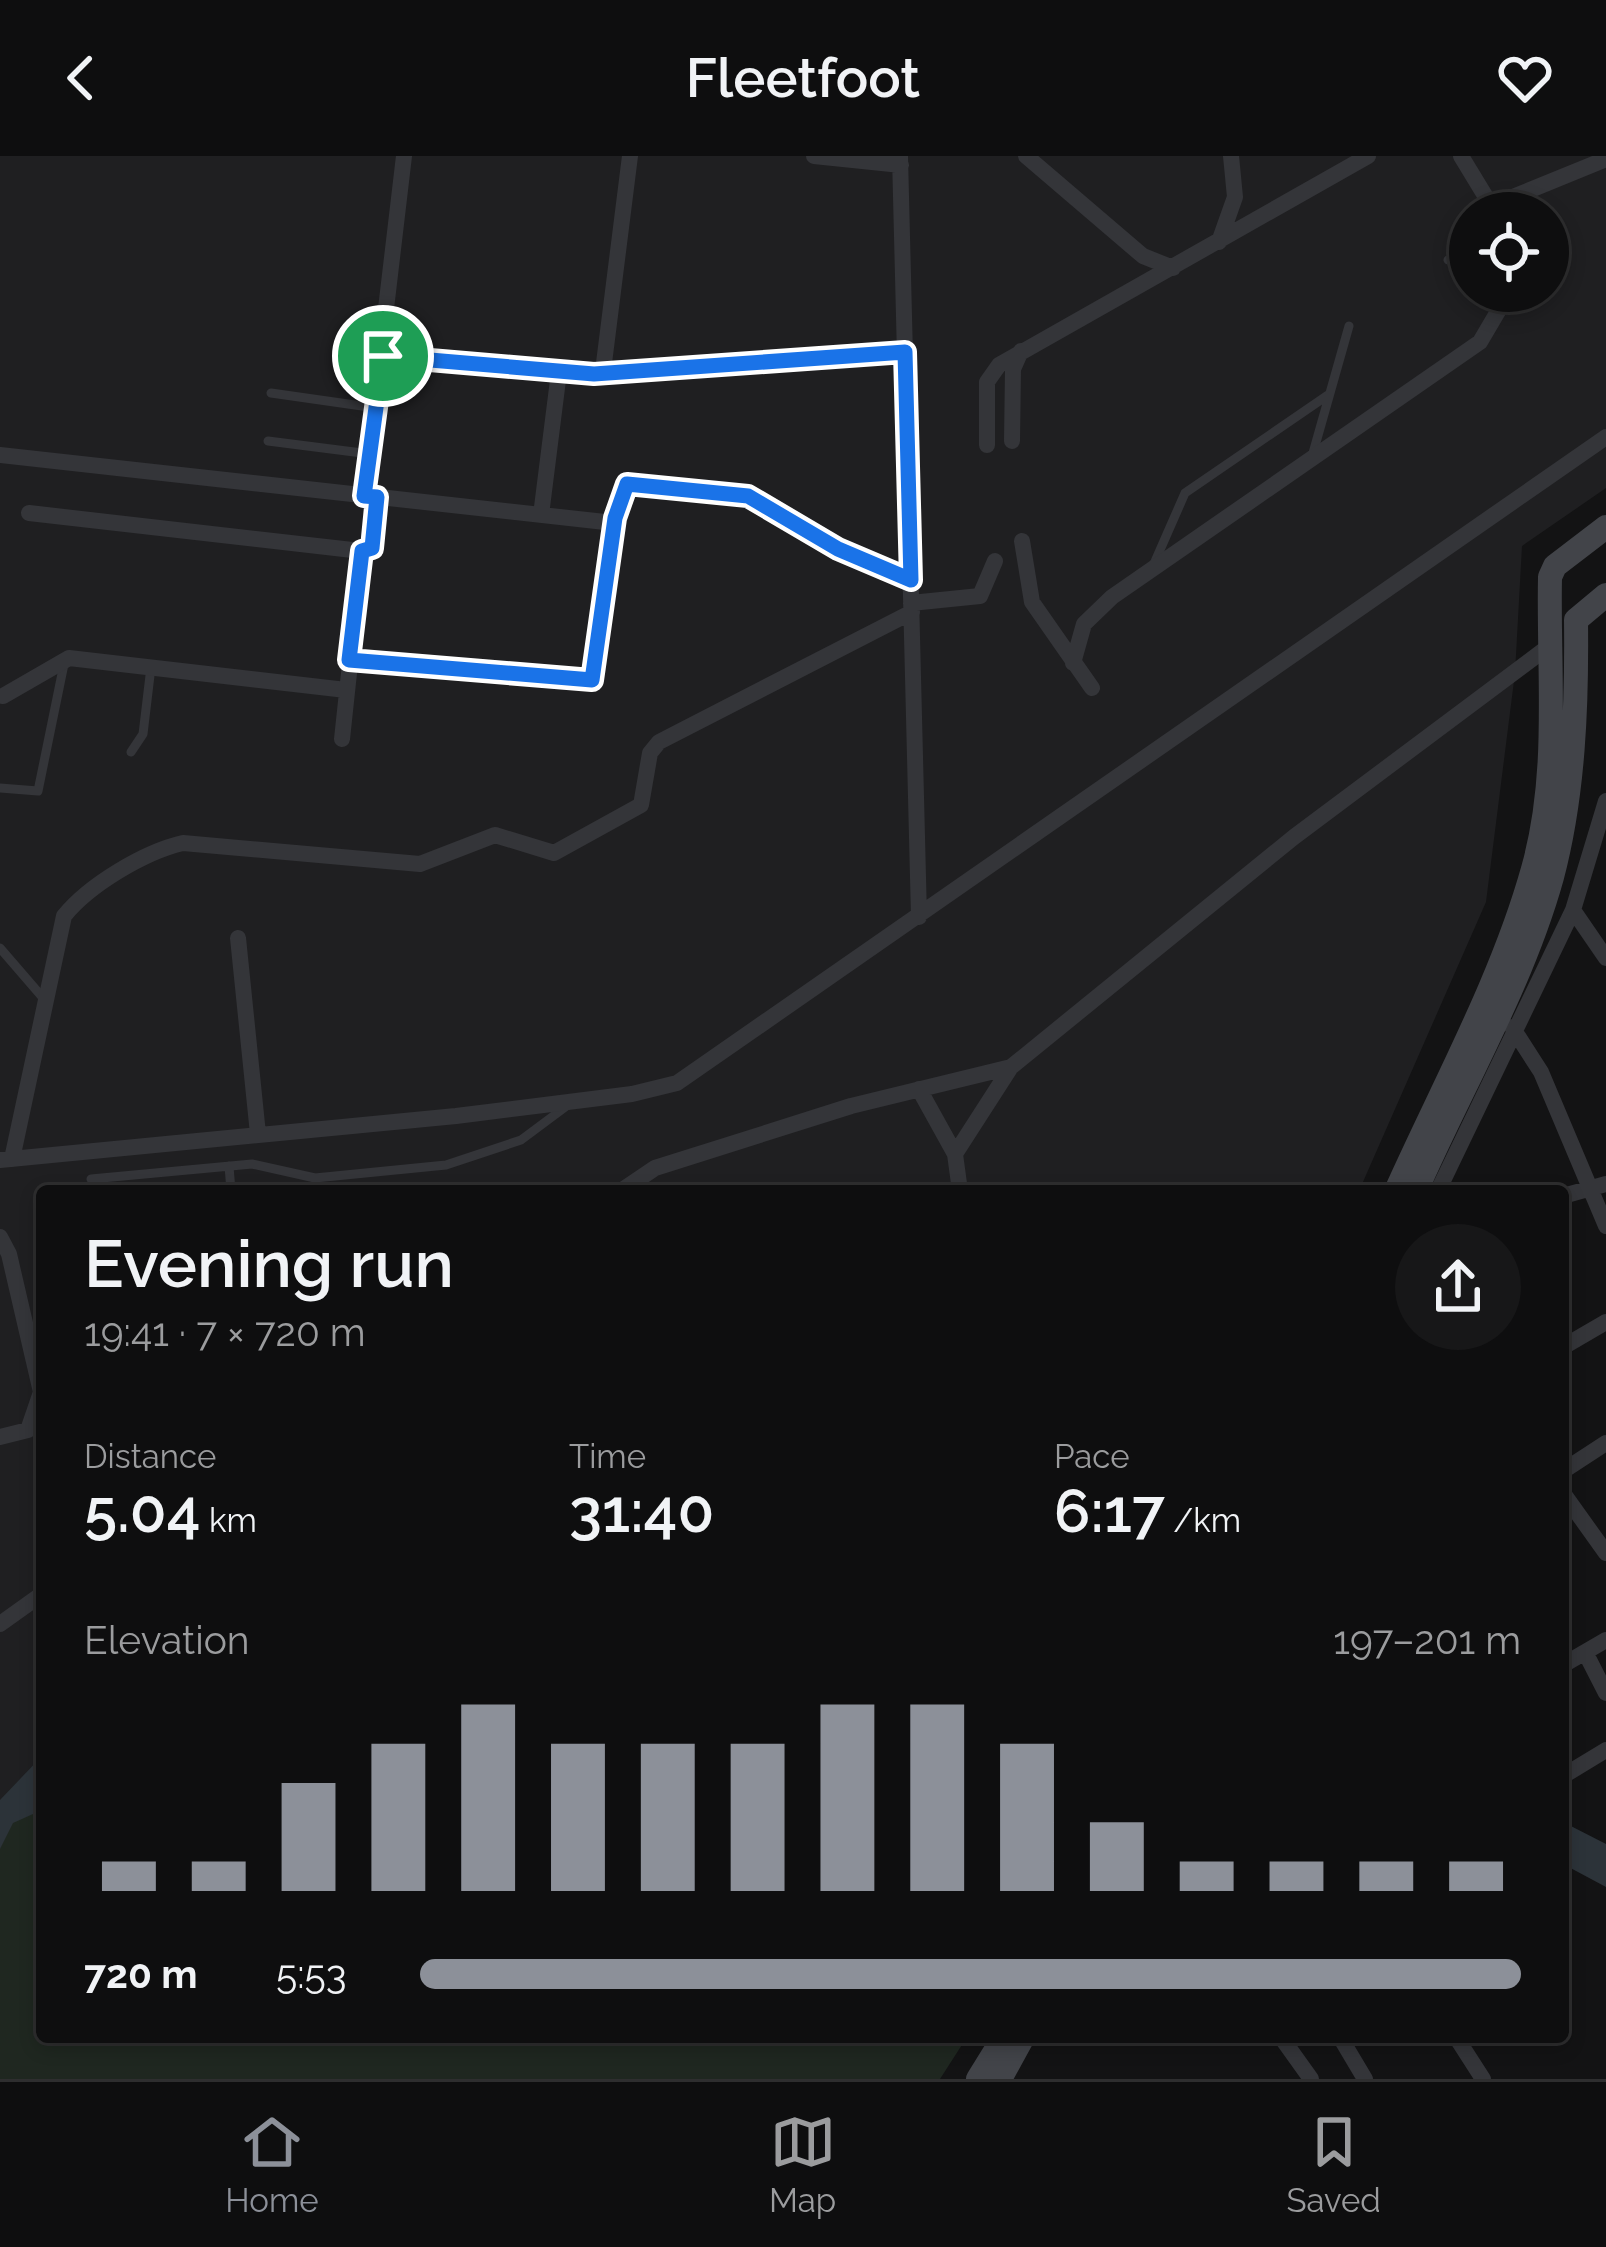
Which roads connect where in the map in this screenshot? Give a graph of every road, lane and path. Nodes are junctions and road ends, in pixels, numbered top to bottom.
1 (404, 156) edge
2 (630, 156) edge
3 (814, 156) edge
4 (1026, 156) edge
5 (1231, 156) edge
6 (1368, 156) edge
7 (1461, 156) edge
8 (1606, 159) edge
9 (900, 161) edge
10 (1483, 192) edge
11 (1531, 192) edge
12 (1219, 242) junction
13 (1173, 268) junction
14 (1498, 312) edge
15 (1349, 326) dead end
16 (1021, 350) junction
17 (905, 352) junction
18 (383, 356) junction
19 (559, 371) junction
20 (603, 371) junction
21 (271, 393) dead end
22 (1328, 395) junction
23 (376, 408) junction
24 (1606, 437) edge
25 (268, 441) dead end
26 (1012, 441) dead end
27 (986, 446) dead end
28 (370, 454) junction
29 (0, 455) edge
30 (1312, 458) junction
31 (370, 496) junction
32 (28, 513) dead end
33 (541, 515) junction
34 (614, 523) junction
35 (1606, 526) edge
36 (1022, 541) dead end
37 (362, 551) junction
38 (995, 561) dead end
39 (1152, 569) junction
40 (911, 580) junction
41 (1606, 595) edge
42 (912, 608) junction
43 (1576, 620) junction
44 (1552, 644) junction
45 (65, 658) junction
46 (349, 660) junction
47 (1073, 663) junction
48 (151, 667) junction
49 (1092, 688) dead end
50 (346, 690) junction
51 (3, 696) dead end
52 (342, 740) dead end
53 (131, 752) dead end
54 (0, 788) edge
55 (1606, 801) edge
56 (1573, 910) junction
57 (920, 917) junction
58 (238, 938) dead end
59 (0, 948) edge
60 (1606, 958) edge
61 (46, 1004) junction
62 (1507, 1021) junction
63 (1011, 1066) junction
64 (919, 1089) junction
65 (572, 1101) junction
66 (258, 1134) junction
67 (955, 1154) junction
68 (6, 1160) edge
69 (229, 1166) junction
70 (92, 1179) dead end
71 (231, 1185) edge
72 (630, 1185) edge
73 (959, 1185) edge
74 (1399, 1185) edge
75 (1419, 1185) edge
76 (1440, 1185) edge
77 (1598, 1186) edge
78 (1569, 1194) edge
79 (1606, 1226) edge
80 (0, 1238) edge
81 (1606, 1322) edge
82 (1569, 1344) edge
83 (36, 1351) edge
84 (36, 1415) edge
85 (0, 1437) edge
86 (1606, 1443) edge
87 (1569, 1467) edge
88 (1569, 1501) edge
89 (1606, 1552) edge
90 (36, 1598) edge
91 (0, 1624) edge
92 (1606, 1640) edge
93 (1585, 1652) junction
94 (1569, 1661) edge
95 (1606, 1693) edge
96 (1606, 1750) edge
97 (1569, 1772) edge
98 (1000, 2043) edge
99 (1020, 2043) edge
100 (1285, 2043) edge
101 (1344, 2043) edge
102 (1460, 2043) edge
103 (978, 2079) edge
104 (1000, 2079) edge
105 (1312, 2079) edge
106 (1365, 2079) edge
107 (1483, 2079) edge

1 - 18 street
2 - 20 street
3 - 9 street
4 - 13 street
5 - 12 street
6 - 12 street
7 - 10 street
8 - 11 street
9 - 17 street
12 - 13 street
13 - 16 street
14 - 30 street
15 - 22 lane
16 - 26 street
16 - 27 street
17 - 20 street
17 - 40 street
18 - 19 street
18 - 23 street
19 - 20 street
19 - 33 street
21 - 23 lane
22 - 30 lane
22 - 39 lane
23 - 28 street
24 - 57 street
25 - 28 lane
28 - 31 street
29 - 31 street
30 - 39 street
31 - 33 street
31 - 37 street
32 - 37 street
33 - 34 street
34 - 40 street
34 - 46 street
35 - 44 main road
36 - 47 street
37 - 46 street
38 - 42 street
39 - 47 street
40 - 42 street
41 - 43 main road
42 - 57 street
42 - 61 street
43 - 44 main road
43 - 62 main road
44 - 63 street
44 - 74 main road
45 - 48 street
45 - 51 street
45 - 54 lane
46 - 50 street
47 - 49 street
48 - 50 street
48 - 53 lane
50 - 52 street
55 - 56 street
56 - 60 street
56 - 62 street
57 - 65 street
58 - 66 street
59 - 61 lane
61 - 68 street
62 - 75 main road
62 - 76 street
62 - 77 street
63 - 64 street
63 - 67 street
64 - 67 street
64 - 72 street
65 - 66 street
65 - 69 lane
66 - 68 street
67 - 73 street
69 - 70 lane
69 - 71 lane
77 - 78 street
77 - 79 street
80 - 83 street
81 - 82 street
84 - 85 street
86 - 87 street
88 - 89 street
90 - 91 street
92 - 93 street
93 - 94 street
93 - 95 street
96 - 97 street
98 - 103 main road
99 - 104 main road
100 - 105 street
101 - 106 street
102 - 107 street

